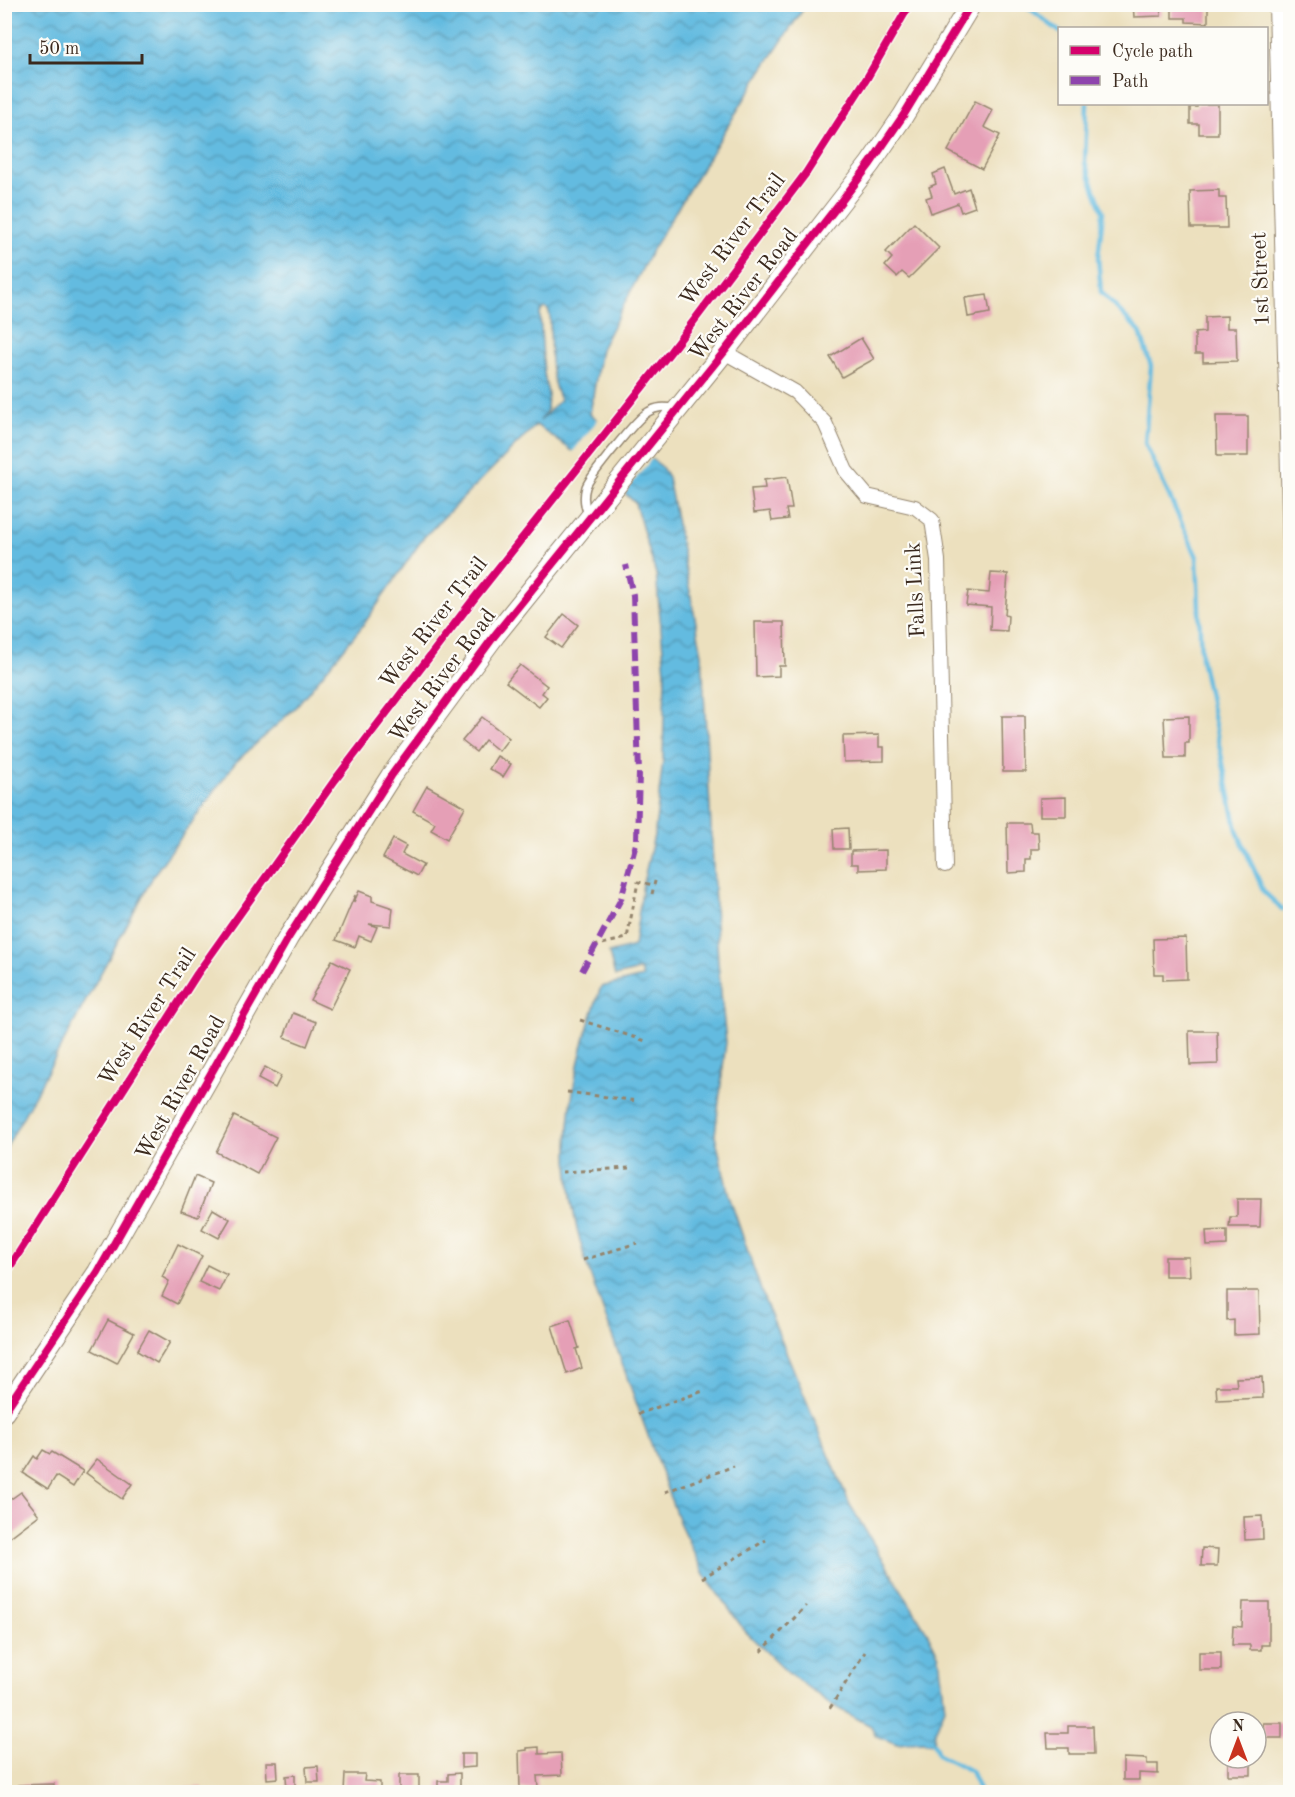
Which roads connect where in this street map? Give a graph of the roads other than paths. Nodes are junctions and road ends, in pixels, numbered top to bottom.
1 (971, 4) edge
2 (1276, 4) edge
3 (1283, 19) edge
4 (1286, 280) edge
5 (724, 352) junction
6 (677, 408) junction
7 (1289, 487) edge
8 (589, 517) junction
9 (1290, 551) edge
10 (945, 866) dead end
11 (4, 1412) edge

1 - 5 main road, West River Road
2 - 3 street, 1st Street
3 - 4 street, 1st Street
4 - 7 street, 1st Street
5 - 6 main road, West River Road
5 - 10 street, Falls Link
6 - 8 main road, West River Road
6 - 8 lane
7 - 9 street, 1st Street
8 - 11 main road, West River Road

